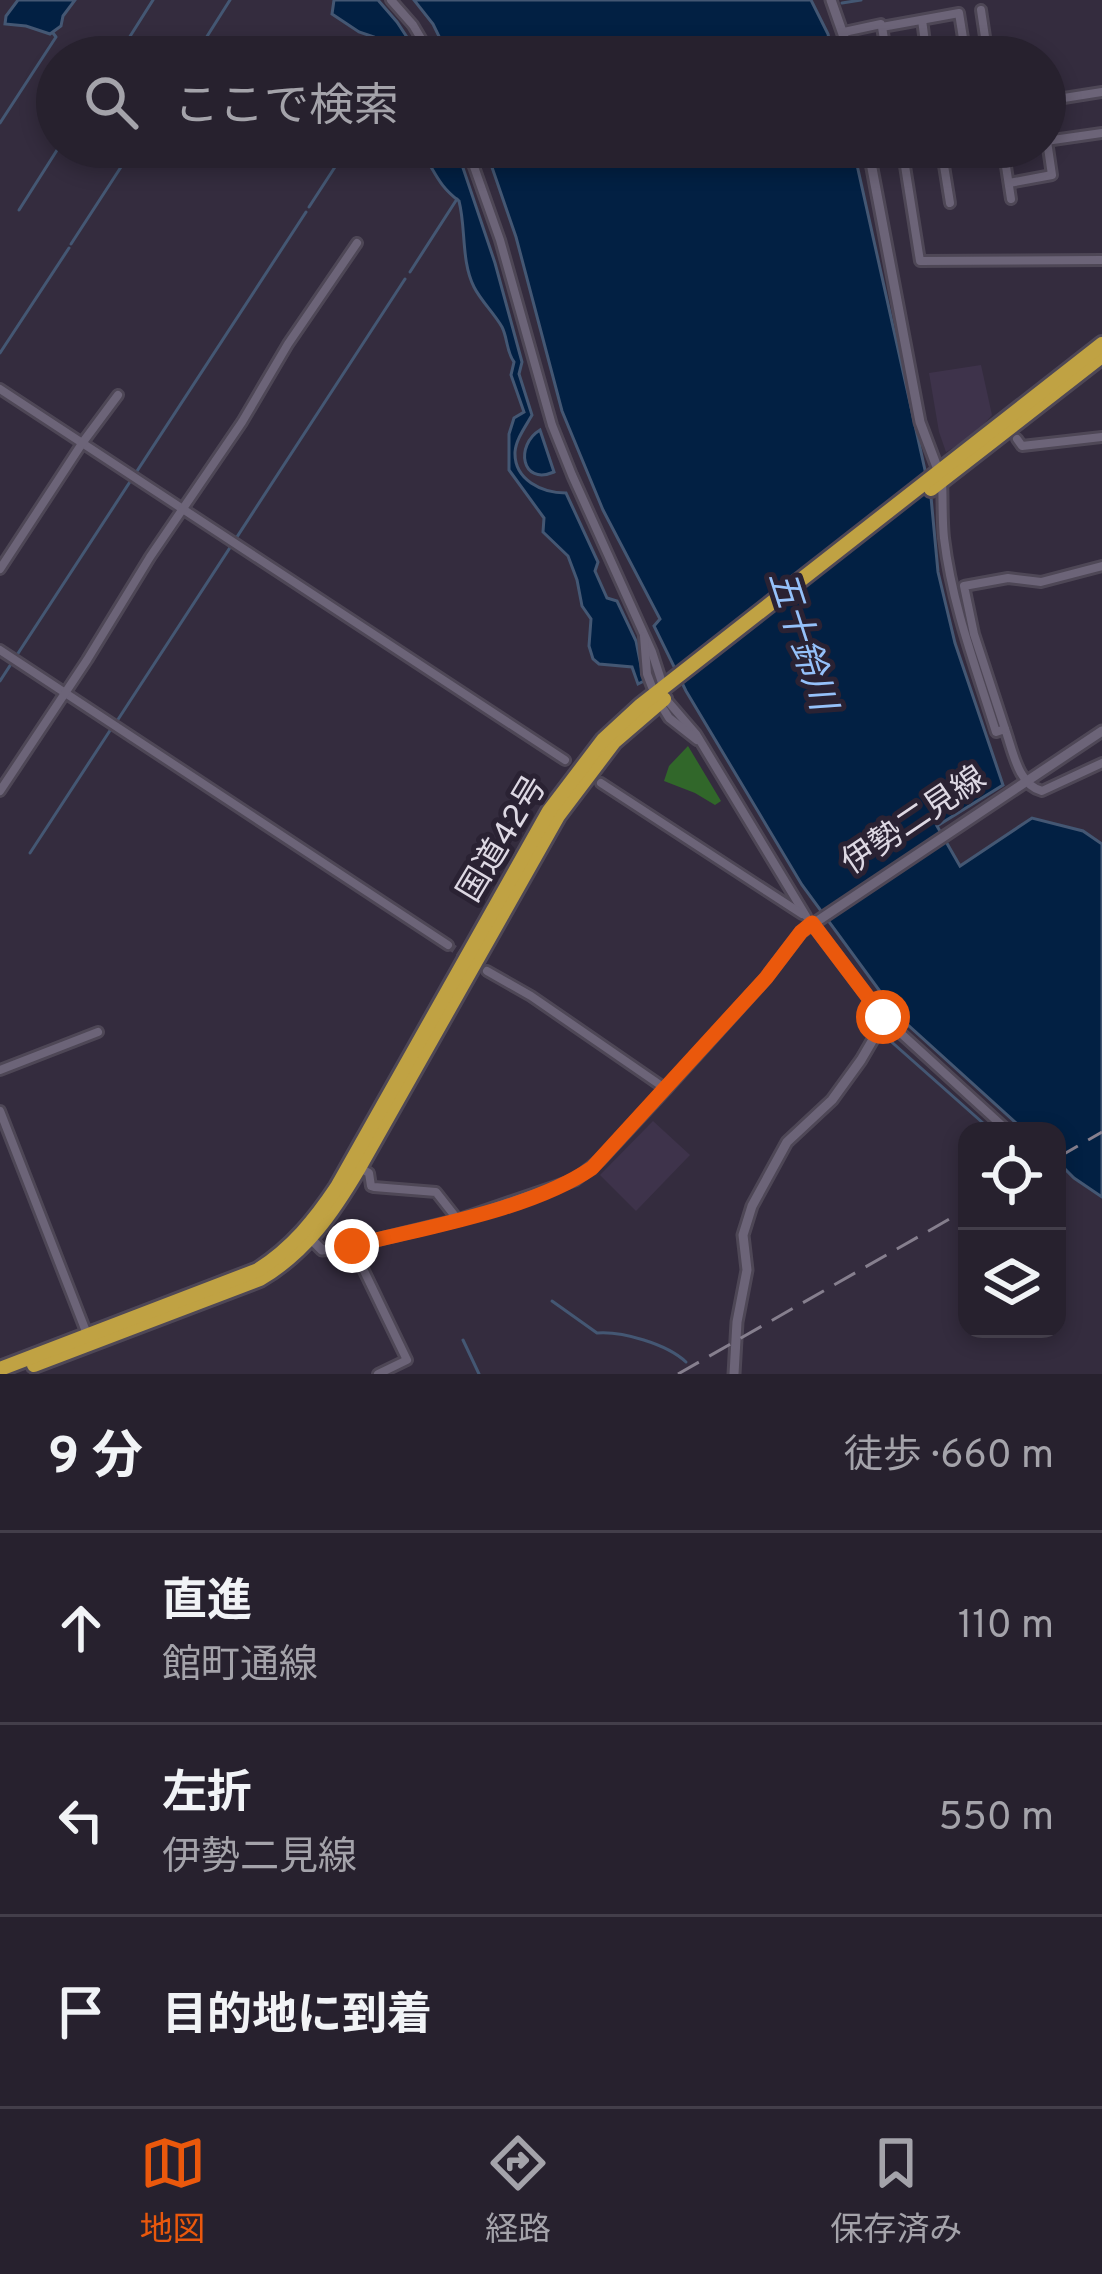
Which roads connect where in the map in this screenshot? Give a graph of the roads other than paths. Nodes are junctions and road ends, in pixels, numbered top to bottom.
1 (391, 0) edge
2 (835, 1) edge
3 (981, 10) dead end
4 (922, 20) junction
5 (882, 27) junction
6 (844, 32) junction
7 (420, 36) edge
8 (845, 36) edge
9 (884, 36) edge
10 (924, 36) edge
11 (962, 36) edge
12 (985, 36) edge
13 (1102, 92) edge
14 (1066, 98) edge
15 (1102, 133) edge
16 (1066, 138) edge
17 (474, 168) edge
18 (872, 168) edge
19 (905, 168) edge
20 (944, 168) edge
21 (1008, 168) edge
22 (1051, 168) edge
23 (1009, 183) junction
24 (1011, 199) dead end
25 (950, 203) dead end
26 (357, 243) dead end
27 (1102, 260) edge
28 (1102, 344) edge
29 (1102, 356) edge
30 (0, 388) edge
31 (118, 395) dead end
32 (1102, 437) edge
33 (83, 442) junction
34 (1027, 461) dead end
35 (936, 478) junction
36 (184, 508) junction
37 (1102, 566) edge
38 (0, 569) edge
39 (0, 650) edge
40 (64, 692) junction
41 (665, 693) junction
42 (1001, 731) junction
43 (1102, 731) edge
44 (566, 760) dead end
45 (1102, 763) edge
46 (1025, 782) junction
47 (602, 783) dead end
48 (0, 791) edge
49 (813, 919) junction
50 (448, 945) tunnel mouth
51 (487, 971) tunnel mouth
52 (883, 1017) junction
53 (98, 1032) dead end
54 (0, 1070) edge
55 (666, 1089) junction
56 (0, 1111) edge
57 (998, 1122) edge
58 (359, 1168) junction
59 (458, 1220) junction
60 (307, 1235) junction
61 (352, 1246) junction
62 (87, 1335) junction
63 (0, 1369) edge
64 (13, 1374) edge
65 (377, 1374) edge
66 (734, 1374) edge

1 - 7 street
2 - 6 main road
3 - 12 street
4 - 5 street
4 - 10 street
4 - 11 street
5 - 6 street
5 - 9 street
6 - 8 main road
13 - 14 street
15 - 16 street
17 - 41 street
18 - 35 main road
19 - 27 street
20 - 25 street
21 - 23 street
22 - 23 street
23 - 24 street
26 - 36 street
28 - 35 highway, 国道42号
29 - 35 highway, 国道42号
30 - 33 street
31 - 33 street
32 - 34 street
33 - 36 street
33 - 38 street
35 - 41 highway, 国道42号
35 - 42 street
36 - 40 street
36 - 44 street
37 - 42 street
39 - 40 street
40 - 48 street
40 - 50 street
41 - 49 street
41 - 58 highway, 国道42号
41 - 60 highway, 国道42号
42 - 46 street
43 - 46 main road, 伊勢二見線
45 - 46 street
46 - 49 main road, 伊勢二見線
47 - 49 street
49 - 52 main road
49 - 55 main road, 伊勢二見線
51 - 55 street
52 - 57 street
52 - 66 main road
53 - 54 street
55 - 59 main road, 伊勢二見線
56 - 62 street
58 - 59 street
58 - 60 highway, 国道42号
59 - 61 main road, 伊勢二見線
60 - 61 main road, 伊勢二見線
60 - 62 highway, 国道42号
60 - 64 highway, 国道42号
61 - 65 street
62 - 63 highway, 国道42号

